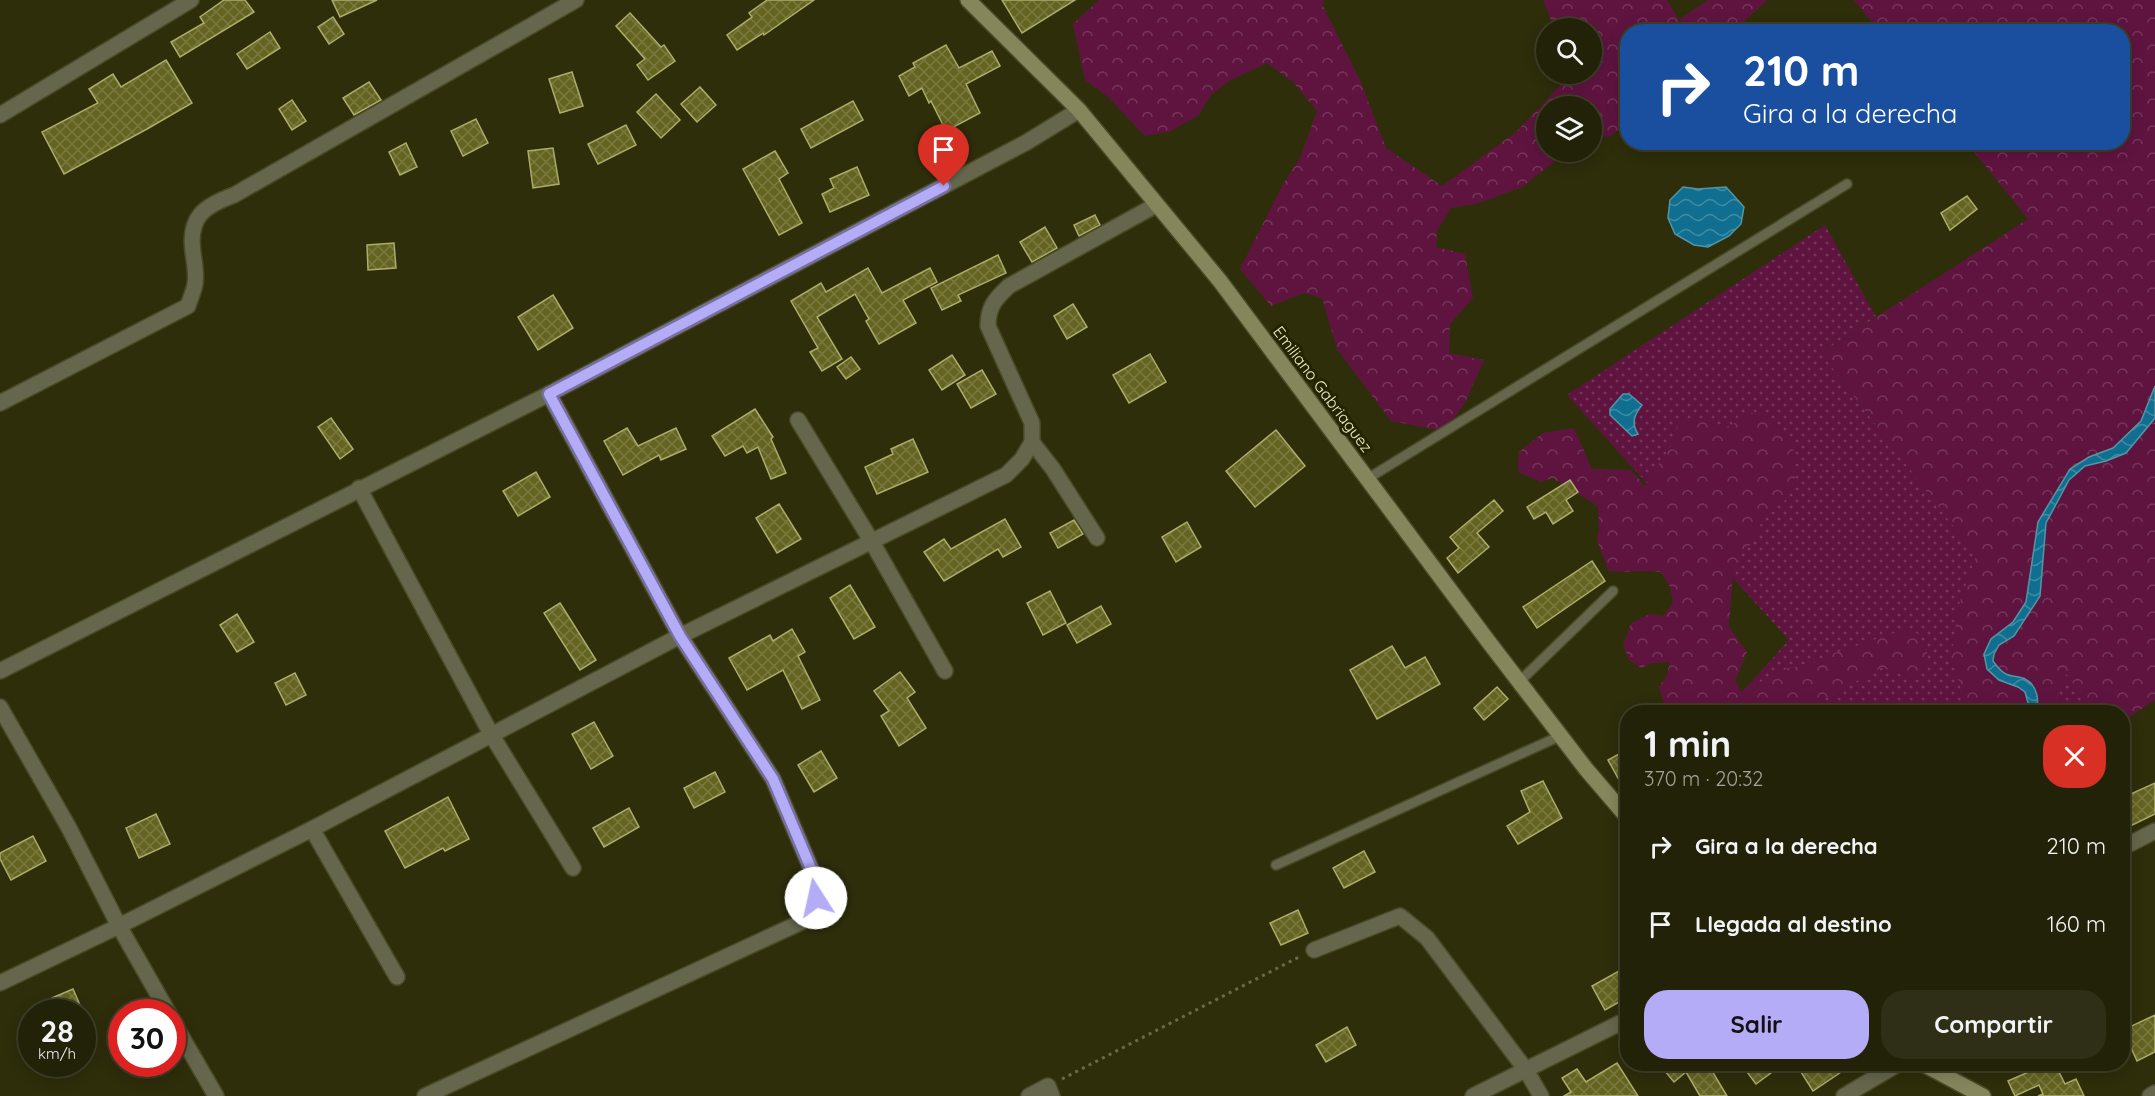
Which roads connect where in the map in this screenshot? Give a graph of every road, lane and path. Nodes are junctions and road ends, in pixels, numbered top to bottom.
1 (191, 0) edge
2 (576, 0) edge
3 (968, 0) edge
4 (1079, 110) junction
5 (0, 115) edge
6 (1847, 184) dead end
7 (1156, 205) junction
8 (549, 394) junction
9 (0, 403) edge
10 (798, 420) dead end
11 (1032, 442) junction
12 (1367, 478) junction
13 (359, 488) junction
14 (1097, 538) dead end
15 (872, 542) junction
16 (1613, 591) dead end
17 (680, 636) junction
18 (945, 670) dead end
19 (0, 671) edge
20 (1519, 682) junction
21 (0, 707) edge
22 (491, 734) junction
23 (1560, 736) junction
24 (1620, 808) edge
25 (312, 829) junction
26 (2155, 831) edge
27 (2130, 844) edge
28 (1276, 866) dead end
29 (573, 868) dead end
30 (119, 926) junction
31 (1314, 950) joint
32 (398, 977) dead end
33 (0, 982) edge
34 (161, 999) edge
35 (1620, 1023) edge
36 (186, 1044) edge
37 (1526, 1070) junction
38 (1886, 1071) edge
39 (1936, 1071) edge
40 (1050, 1091) edge
41 (2155, 1093) edge
42 (216, 1096) edge
43 (425, 1096) edge
44 (1029, 1096) edge
45 (1473, 1096) edge
46 (1541, 1096) edge
47 (1844, 1096) edge
48 (1983, 1096) edge
49 (2150, 1096) edge

1 - 5 street
2 - 9 street
3 - 4 main road, Emiliano Gabriaguez
4 - 7 main road, Emiliano Gabriaguez
4 - 8 street
6 - 12 lane
7 - 11 street
7 - 12 main road, Emiliano Gabriaguez
8 - 13 street
8 - 17 street
10 - 15 street
11 - 14 street
11 - 15 street
12 - 20 main road, Emiliano Gabriaguez
13 - 19 street
13 - 22 street
15 - 17 street
15 - 18 street
16 - 20 lane
17 - 22 street
17 - 43 street
20 - 23 main road, Emiliano Gabriaguez
21 - 30 street
22 - 25 street
22 - 29 street
23 - 24 main road, Emiliano Gabriaguez
23 - 28 lane
25 - 30 street
25 - 32 street
26 - 27 street
30 - 33 street
30 - 34 street
31 - 37 street
31 - 40 path
35 - 37 street
36 - 42 street
37 - 45 street
37 - 46 street
38 - 47 street
39 - 48 main road
40 - 44 street
41 - 49 street

